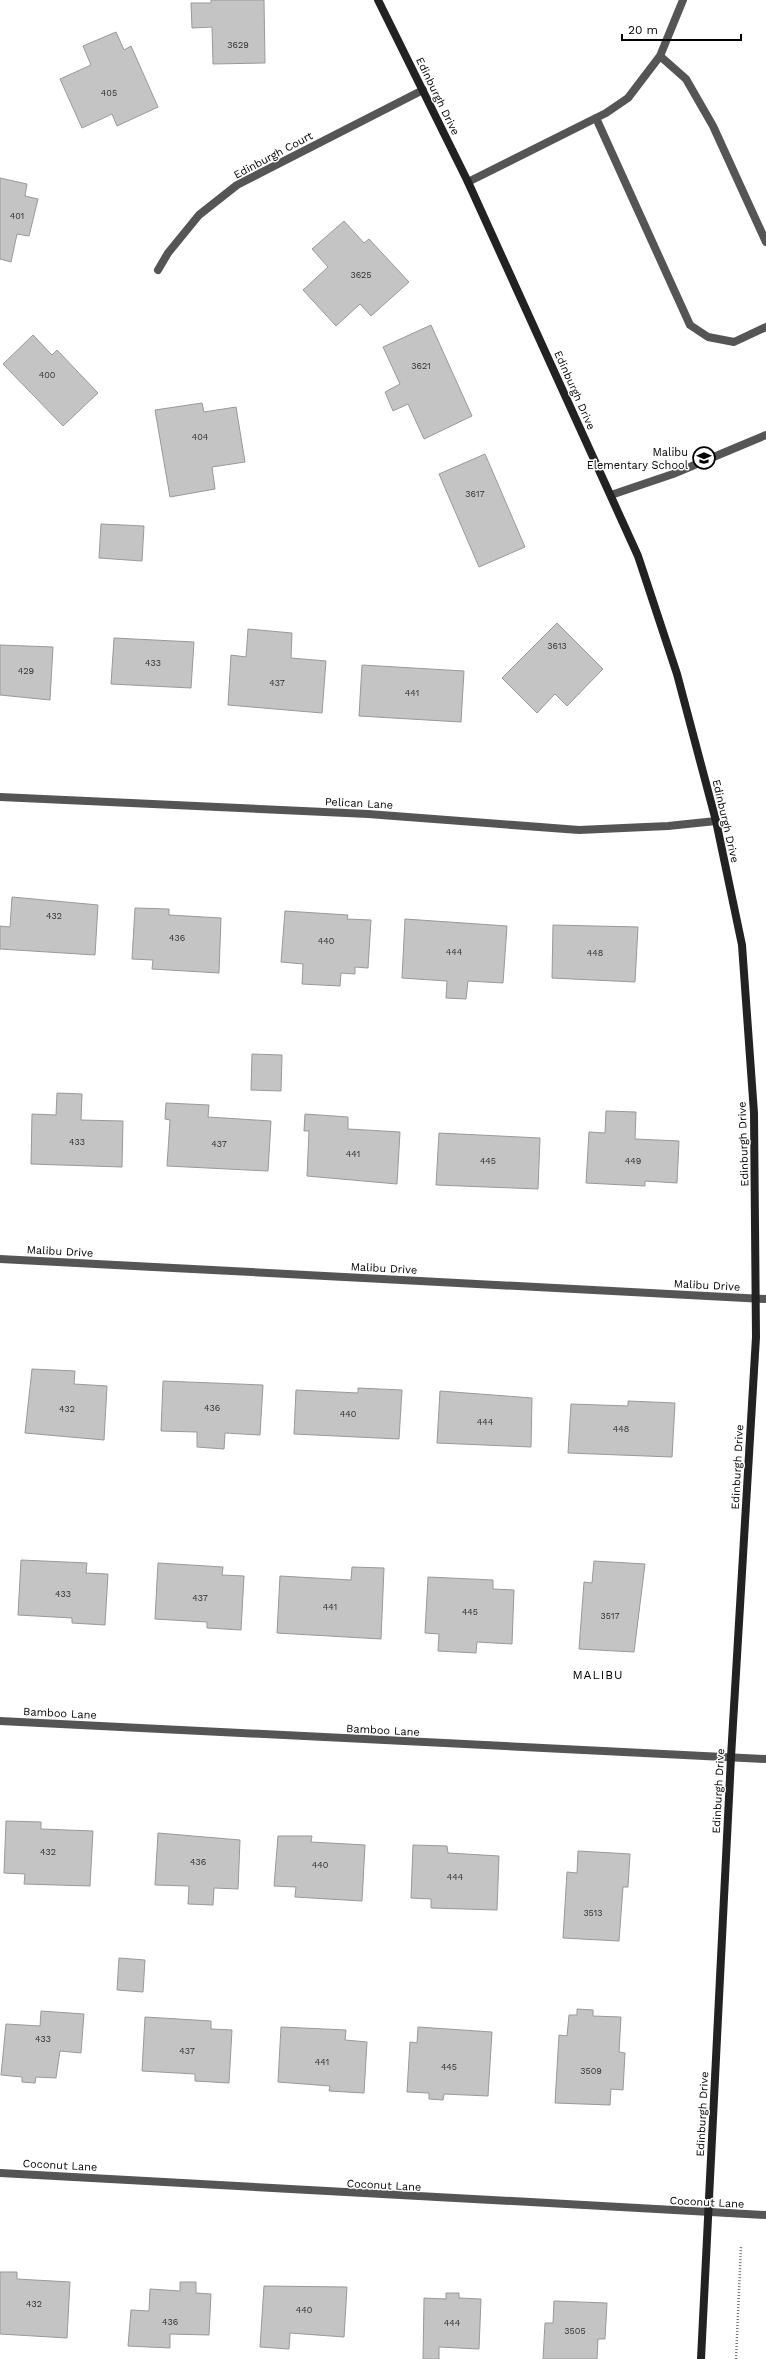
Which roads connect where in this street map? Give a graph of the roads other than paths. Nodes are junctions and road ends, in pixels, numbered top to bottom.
1 (378, 0) edge
2 (683, 0) edge
3 (660, 56) junction
4 (423, 90) junction
5 (596, 118) junction
6 (468, 182) junction
7 (766, 242) edge
8 (158, 270) dead end
9 (766, 327) edge
10 (766, 435) edge
11 (611, 495) junction
12 (0, 797) edge
13 (716, 821) junction
14 (0, 1259) edge
15 (756, 1298) junction
16 (766, 1299) edge
17 (0, 1721) edge
18 (731, 1757) junction
19 (766, 1759) edge
20 (0, 2174) edge
21 (708, 2213) junction
22 (766, 2216) edge
23 (701, 2359) edge

1 - 4 street, Edinburgh Drive
2 - 3 street
3 - 5 street
3 - 7 street
4 - 6 street, Edinburgh Drive
4 - 8 street, Edinburgh Court
5 - 6 street
5 - 9 street
6 - 11 street, Edinburgh Drive
10 - 11 street
11 - 13 street, Edinburgh Drive
12 - 13 street, Pelican Lane
13 - 15 street, Edinburgh Drive
14 - 15 street, Malibu Drive
15 - 16 street, Malibu Drive
15 - 18 street, Edinburgh Drive
17 - 18 street, Bamboo Lane
18 - 19 street, Bamboo Lane
18 - 21 street, Edinburgh Drive
20 - 21 street, Coconut Lane
21 - 22 street, Coconut Lane
21 - 23 street, Edinburgh Drive

